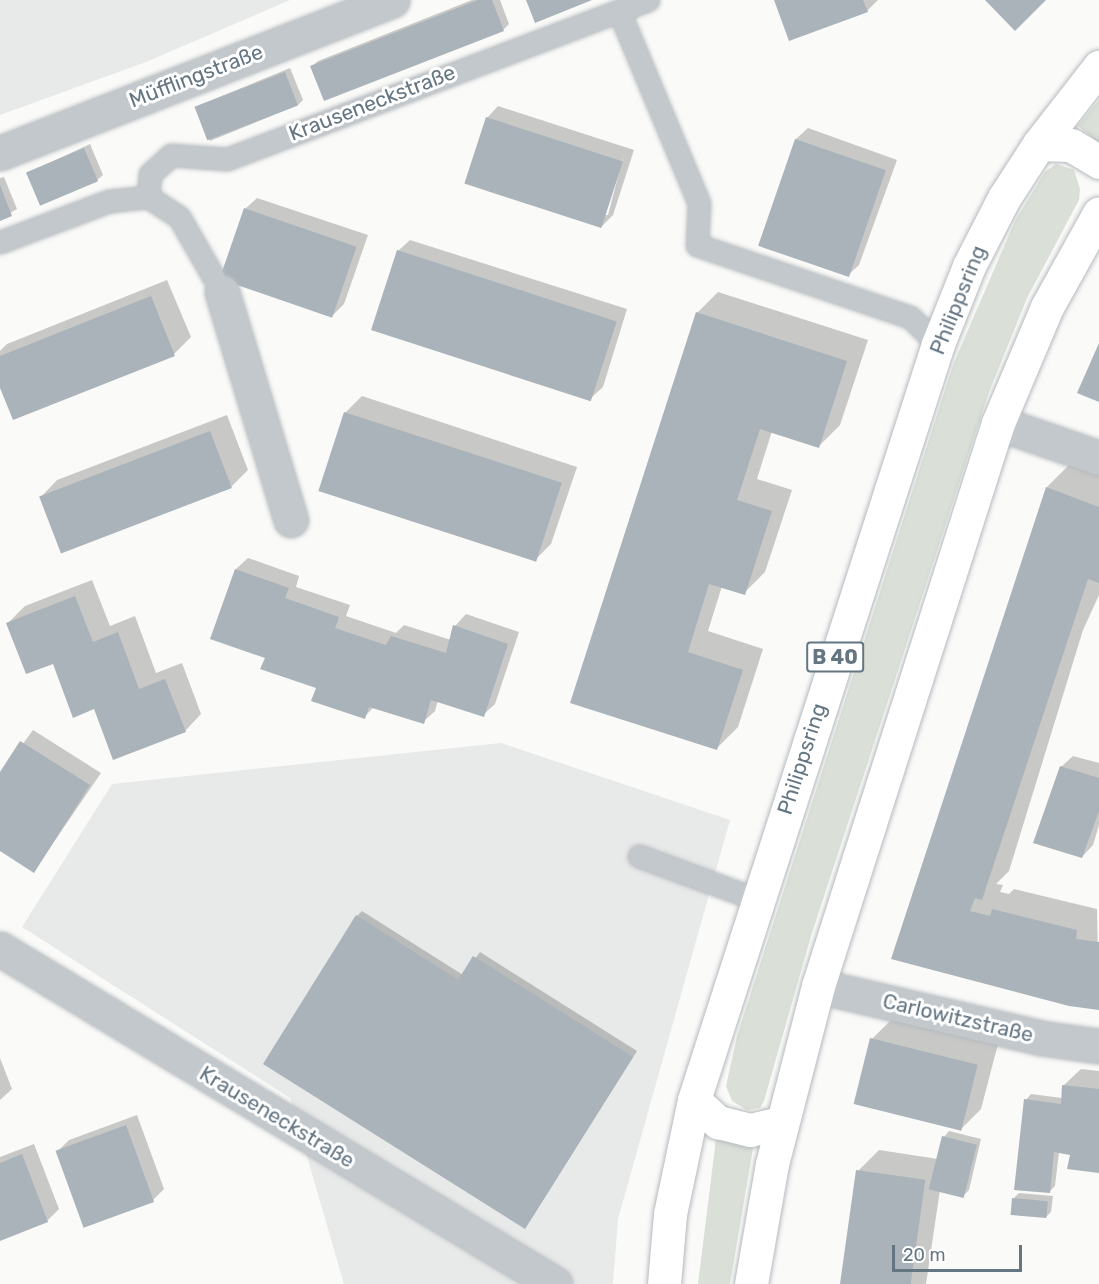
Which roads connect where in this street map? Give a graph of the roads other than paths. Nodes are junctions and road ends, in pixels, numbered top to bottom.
1 (392, 0) edge
2 (648, 0) edge
3 (619, 11) junction
4 (1099, 67) edge
5 (1039, 144) junction
6 (0, 153) edge
7 (1099, 162) edge
8 (148, 197) junction
9 (1099, 213) edge
10 (0, 242) edge
11 (222, 292) joint
12 (938, 344) junction
13 (998, 423) junction
14 (1099, 458) edge
15 (291, 520) dead end
16 (639, 856) dead end
17 (756, 899) junction
18 (0, 949) edge
19 (818, 986) junction
20 (1099, 1046) edge
21 (694, 1101) junction
22 (782, 1122) junction
23 (555, 1284) edge
24 (664, 1284) edge
25 (751, 1284) edge

1 - 6 street, Müfflingstraße
2 - 3 lane, Krauseneckstraße
3 - 8 lane, Krauseneckstraße
3 - 12 lane
4 - 5 main road, Philippsring / B 40
5 - 7 main road
5 - 12 main road, Philippsring / B 40
8 - 10 lane
8 - 11 lane
9 - 13 main road
11 - 15 street
12 - 17 main road, Philippsring / B 40
13 - 14 street
13 - 19 main road
16 - 17 lane
17 - 21 main road, Philippsring / B 40
18 - 23 street, Krauseneckstraße
19 - 20 street, Carlowitzstraße
19 - 22 main road
21 - 22 main road
21 - 24 main road, Philippsring / B 40
22 - 25 main road

